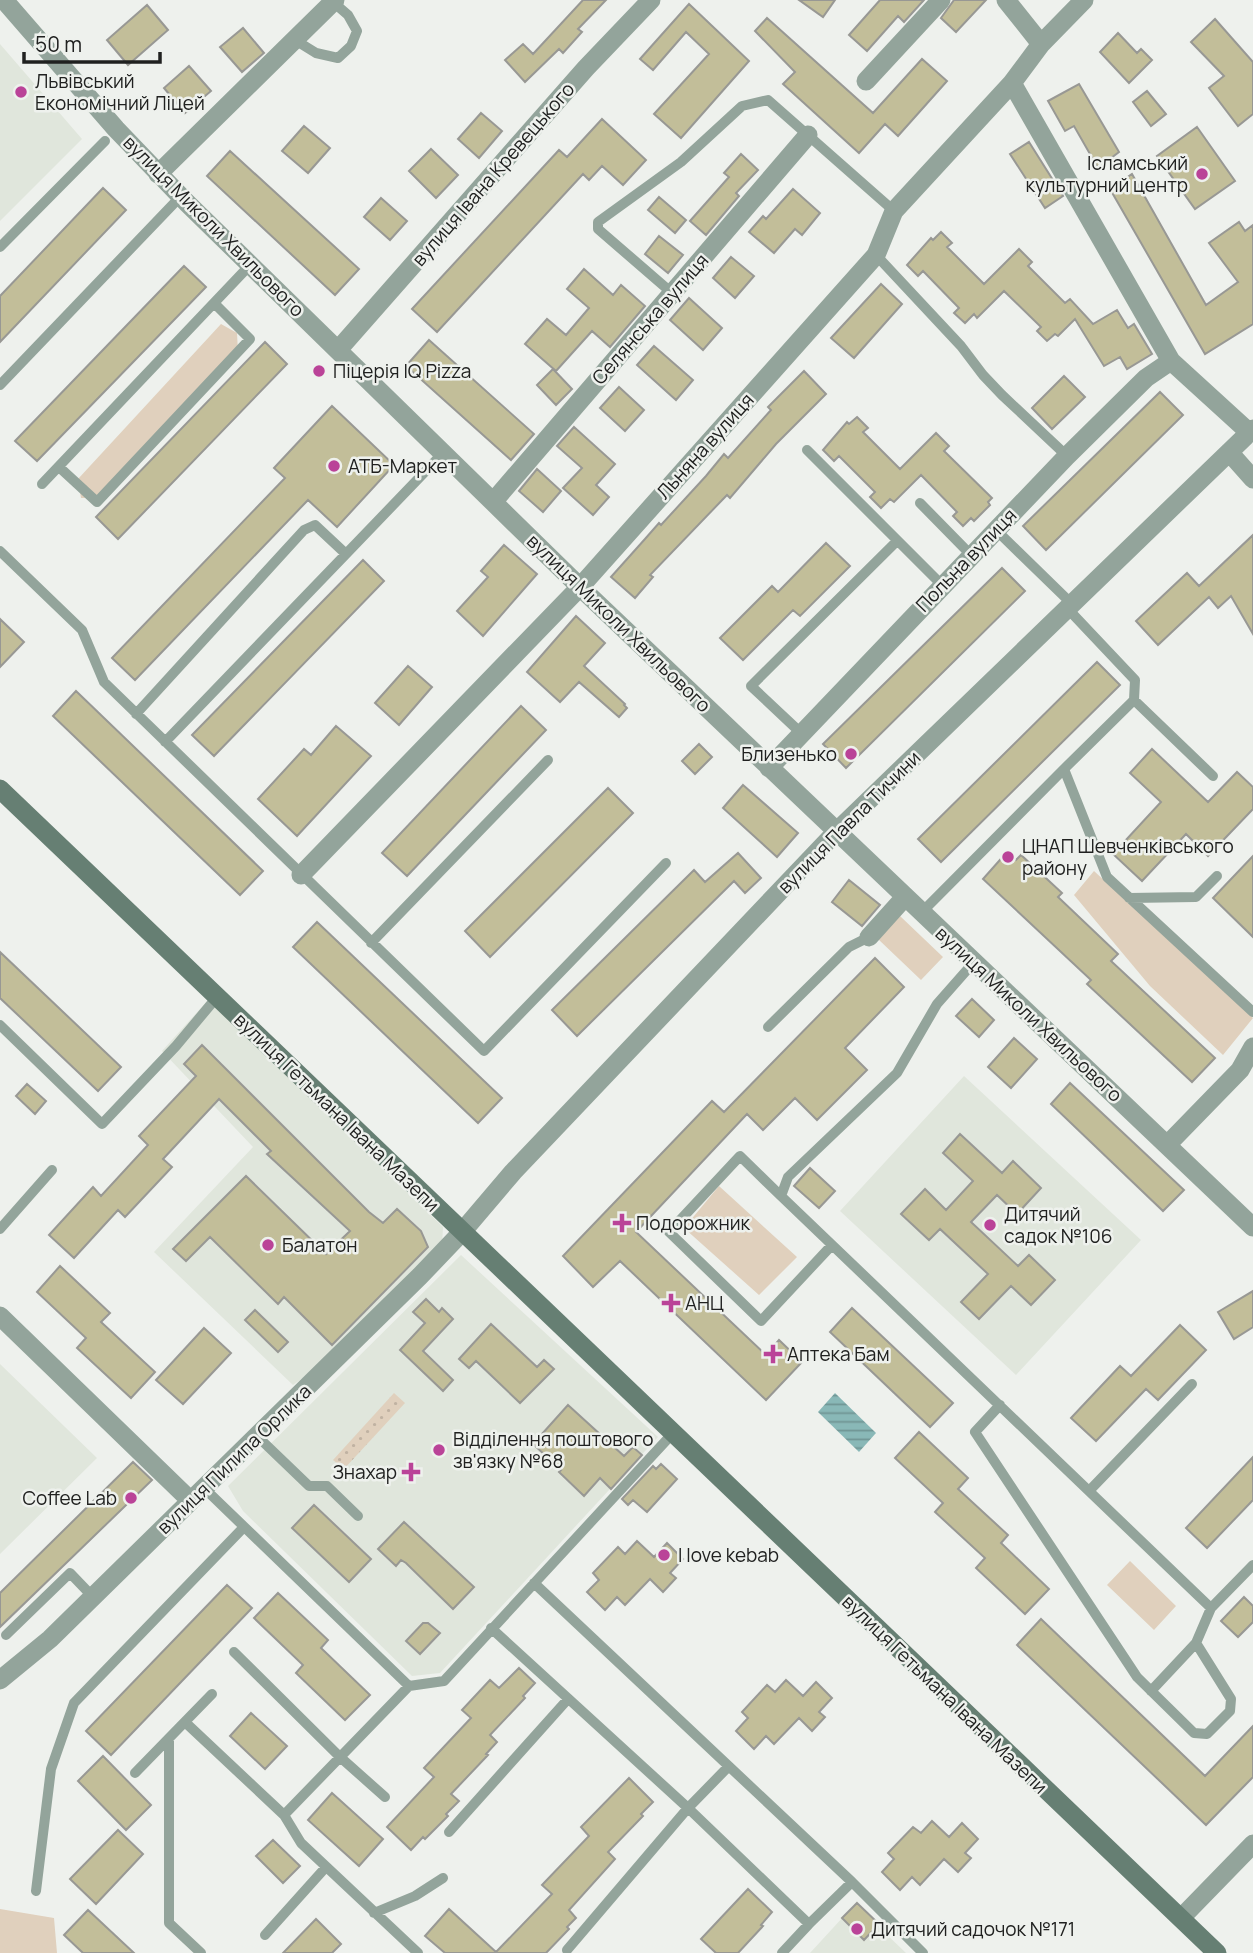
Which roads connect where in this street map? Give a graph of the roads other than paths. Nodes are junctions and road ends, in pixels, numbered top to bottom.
1 (4, 0) edge
2 (651, 0) edge
3 (941, 0) edge
4 (1006, 0) edge
5 (1084, 0) edge
6 (334, 1) edge
7 (295, 40) junction
8 (1041, 44) junction
9 (866, 81) dead end
10 (1013, 83) junction
11 (808, 135) junction
12 (105, 141) dead end
13 (158, 174) junction
14 (181, 196) junction
15 (894, 211) junction
16 (0, 247) edge
17 (876, 255) junction
18 (251, 264) junction
19 (672, 293) junction
20 (214, 303) junction
21 (338, 351) junction
22 (1171, 361) junction
23 (0, 385) edge
24 (1251, 431) edge
25 (807, 450) dead end
26 (1229, 452) junction
27 (443, 453) junction
28 (1067, 456) junction
29 (59, 467) junction
30 (1253, 479) edge
31 (42, 484) dead end
32 (493, 502) junction
33 (920, 503) dead end
34 (995, 529) junction
35 (897, 541) junction
36 (0, 551) edge
37 (346, 554) junction
38 (971, 555) junction
39 (942, 585) junction
40 (580, 587) junction
41 (1070, 606) junction
42 (1134, 700) junction
43 (136, 714) junction
44 (801, 733) junction
45 (165, 743) junction
46 (548, 760) dead end
47 (769, 768) junction
48 (1064, 769) junction
49 (1213, 776) dead end
50 (0, 789) edge
51 (836, 832) junction
52 (666, 863) dead end
53 (301, 875) junction
54 (1217, 876) dead end
55 (905, 897) junction
56 (1129, 898) junction
57 (921, 912) junction
58 (869, 937) joint
59 (372, 943) junction
60 (974, 962) junction
61 (216, 997) junction
62 (1253, 1012) edge
63 (0, 1025) edge
64 (768, 1027) dead end
65 (1253, 1047) edge
66 (1168, 1144) junction
67 (52, 1170) dead end
68 (781, 1196) junction
69 (1250, 1218) edge
70 (0, 1228) edge
71 (462, 1232) junction
72 (832, 1245) junction
73 (0, 1315) edge
74 (1192, 1384) dead end
75 (1000, 1405) junction
76 (674, 1432) junction
77 (258, 1437) junction
78 (1089, 1491) junction
79 (198, 1495) junction
80 (358, 1516) dead end
81 (244, 1527) junction
82 (1253, 1565) edge
83 (534, 1583) junction
84 (93, 1597) junction
85 (1211, 1608) junction
86 (491, 1629) junction
87 (6, 1635) dead end
88 (1196, 1643) junction
89 (234, 1652) dead end
90 (0, 1680) edge
91 (409, 1686) junction
92 (1151, 1691) junction
93 (212, 1694) dead end
94 (568, 1699) junction
95 (186, 1723) junction
96 (169, 1739) junction
97 (340, 1757) junction
98 (728, 1767) junction
99 (135, 1773) dead end
100 (385, 1797) dead end
101 (688, 1808) junction
102 (284, 1815) junction
103 (449, 1832) dead end
104 (1253, 1844) edge
105 (326, 1867) junction
106 (443, 1878) dead end
107 (852, 1882) junction
108 (36, 1891) dead end
109 (373, 1913) junction
110 (1181, 1918) junction
111 (809, 1924) junction
112 (265, 1935) dead end
113 (403, 1940) junction
114 (567, 1950) dead end
115 (201, 1953) edge
116 (406, 1953) edge
117 (418, 1953) edge
118 (782, 1953) edge
119 (923, 1953) edge
120 (1217, 1953) edge

1 - 13 street, вулиця Миколи Хвильового
2 - 21 street, вулиця Івана Кревецького
3 - 9 street
4 - 8 street
5 - 8 street, Льняна вулиця
6 - 7 street
6 - 7 lane
7 - 13 street
8 - 10 street, Льняна вулиця
10 - 15 street, Льняна вулиця
10 - 22 street
11 - 15 lane
11 - 19 street, Селянська вулиця
11 - 19 lane
12 - 16 lane
13 - 14 street, вулиця Миколи Хвильового
14 - 18 street, вулиця Миколи Хвильового
14 - 23 lane
15 - 17 street, Льняна вулиця
17 - 28 lane
17 - 40 street, Льняна вулиця
18 - 20 lane
18 - 21 street, вулиця Миколи Хвильового
19 - 32 street, Селянська вулиця
20 - 29 lane
20 - 29 lane
21 - 27 street, вулиця Миколи Хвильового
22 - 24 street
22 - 28 street, Польна вулиця
24 - 26 street, вулиця Павла Тичини
25 - 35 lane
26 - 30 street
26 - 41 street, вулиця Павла Тичини
27 - 32 street, вулиця Миколи Хвильового
27 - 37 lane
28 - 34 street, Польна вулиця
29 - 31 lane
32 - 40 street, вулиця Миколи Хвильового
33 - 38 lane
34 - 38 street, Польна вулиця
34 - 41 lane
35 - 39 lane
35 - 44 lane
36 - 43 lane
37 - 43 lane
37 - 45 lane
38 - 39 street, Польна вулиця
39 - 44 street, Польна вулиця
40 - 47 street, вулиця Миколи Хвильового
40 - 53 street, Льняна вулиця
41 - 42 lane
41 - 51 street, вулиця Павла Тичини
42 - 48 lane
42 - 49 lane
43 - 45 lane
44 - 47 street, Польна вулиця
45 - 53 lane
46 - 59 lane
47 - 51 street, вулиця Миколи Хвильового
48 - 56 lane
48 - 57 lane
50 - 61 main road, вулиця Гетьмана Івана Мазепи
51 - 55 street, вулиця Миколи Хвильового
51 - 71 street, вулиця Павла Тичини
52 - 59 lane
53 - 59 lane
54 - 56 lane
55 - 57 street, вулиця Миколи Хвильового
55 - 58 street
56 - 62 lane
57 - 60 street, вулиця Миколи Хвильового
58 - 64 lane
60 - 66 street, вулиця Миколи Хвильового
60 - 68 lane
61 - 63 lane
61 - 71 main road, вулиця Гетьмана Івана Мазепи
65 - 66 street
66 - 69 street, вулиця Миколи Хвильового
67 - 70 lane
68 - 72 lane
68 - 72 lane
71 - 76 main road, вулиця Гетьмана Івана Мазепи
71 - 77 street, вулиця Пилипа Орлика
72 - 75 lane
73 - 79 street
74 - 78 lane
75 - 78 lane
75 - 92 lane
76 - 83 lane
76 - 110 main road, вулиця Гетьмана Івана Мазепи
77 - 79 street, вулиця Пилипа Орлика
77 - 80 lane
78 - 85 lane
79 - 81 lane
79 - 84 street, вулиця Пилипа Орлика
81 - 91 lane
81 - 108 lane
82 - 85 lane
83 - 86 lane
83 - 98 lane
84 - 87 lane
84 - 90 street, вулиця Пилипа Орлика
85 - 88 lane
86 - 91 lane
86 - 94 lane
88 - 92 lane
88 - 92 lane
89 - 97 lane
91 - 97 lane
93 - 95 lane
94 - 101 lane
94 - 103 lane
95 - 96 lane
95 - 102 lane
96 - 99 lane
96 - 115 lane
97 - 100 lane
97 - 102 lane
98 - 101 lane
98 - 107 lane
101 - 111 lane
101 - 114 lane
102 - 105 lane
104 - 110 street
105 - 109 lane
105 - 112 lane
106 - 109 lane
107 - 111 lane
107 - 119 lane
109 - 113 lane
110 - 120 main road, вулиця Гетьмана Івана Мазепи
111 - 118 lane
113 - 116 lane
113 - 117 lane

